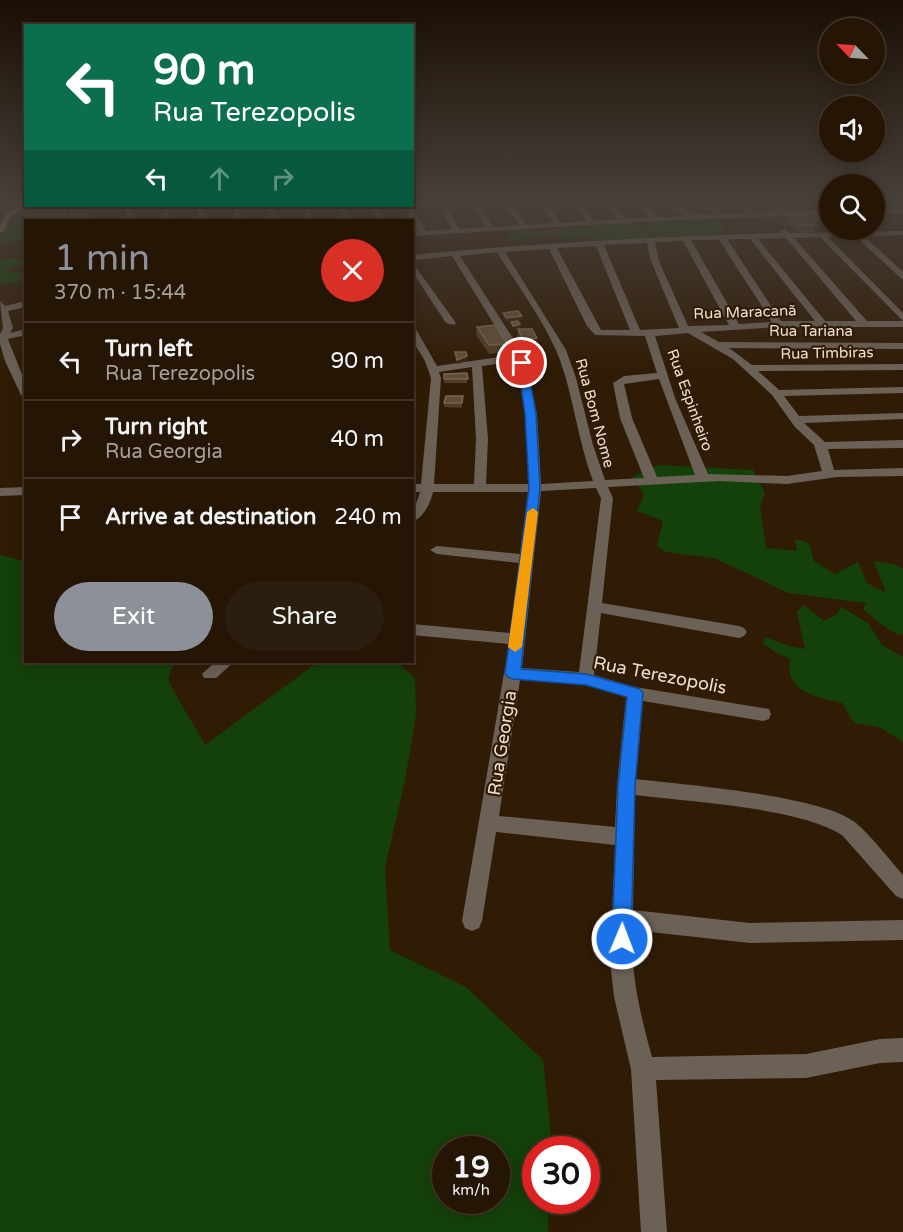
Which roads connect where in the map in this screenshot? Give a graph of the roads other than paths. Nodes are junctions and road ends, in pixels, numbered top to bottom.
1 (456, 257) edge
2 (504, 257) edge
3 (558, 257) edge
4 (605, 257) edge
5 (655, 257) edge
6 (697, 257) edge
7 (734, 257) edge
8 (769, 257) edge
9 (807, 257) edge
10 (844, 257) edge
11 (882, 257) edge
12 (414, 267) edge
13 (903, 277) edge
14 (24, 304) edge
15 (2, 306) edge
16 (903, 318) edge
17 (451, 323) dead end
18 (778, 324) junction
19 (822, 324) junction
20 (864, 324) junction
21 (903, 324) edge
22 (735, 326) junction
23 (686, 329) junction
24 (24, 332) edge
25 (636, 333) junction
26 (649, 333) junction
27 (414, 335) edge
28 (1, 338) edge
29 (720, 345) junction
30 (903, 346) edge
31 (520, 357) junction
32 (477, 364) junction
33 (903, 367) edge
34 (752, 368) junction
35 (433, 370) junction
36 (663, 376) junction
37 (903, 390) edge
38 (24, 391) edge
39 (776, 393) junction
40 (903, 416) edge
41 (796, 420) junction
42 (903, 444) edge
43 (821, 446) junction
44 (903, 472) edge
45 (829, 474) junction
46 (703, 478) junction
47 (652, 481) junction
48 (599, 485) junction
49 (414, 488) edge
50 (427, 488) junction
51 (480, 488) junction
52 (535, 488) junction
53 (24, 491) edge
54 (0, 492) edge
55 (414, 516) edge
56 (437, 550) dead end
57 (528, 559) junction
58 (594, 607) junction
59 (414, 629) edge
60 (739, 632) dead end
61 (516, 639) junction
62 (225, 663) edge
63 (210, 674) dead end
64 (513, 674) junction
65 (586, 680) junction
66 (635, 693) junction
67 (763, 714) dead end
68 (626, 786) junction
69 (490, 823) junction
70 (624, 837) junction
71 (903, 889) edge
72 (622, 919) junction
73 (472, 921) dead end
74 (903, 930) edge
75 (903, 1050) edge
76 (643, 1070) junction
77 (654, 1232) edge

1 - 31 street, Rua Georgia
2 - 48 street, Rua Bom Nome
3 - 25 street, Rua Maracanã
4 - 25 street
5 - 23 street
6 - 22 street
7 - 18 street
8 - 19 street
9 - 20 street
10 - 16 street
11 - 13 street
12 - 17 street
14 - 15 street
15 - 28 street
18 - 19 street, Rua Maracanã
18 - 22 street, Rua Maracanã
19 - 20 street, Rua Maracanã
20 - 21 street, Rua Maracanã
22 - 23 street, Rua Maracanã
23 - 26 street, Rua Maracanã
23 - 29 street
24 - 28 street
25 - 26 street, Rua Maracanã
26 - 36 street, Rua Espinheiro
27 - 35 street
28 - 38 street
29 - 30 street, Rua Tariana
29 - 34 street
31 - 32 street
31 - 52 street, Rua Georgia
32 - 35 street
32 - 51 street
33 - 34 street, Rua Timbiras
34 - 39 street
35 - 50 street
36 - 46 street, Rua Espinheiro
36 - 47 street
37 - 39 street
39 - 41 street
40 - 41 street
41 - 43 street
42 - 43 street
43 - 45 street
44 - 45 street
45 - 46 street
46 - 47 street
47 - 48 street
48 - 52 street
48 - 58 street, Rua Bom Nome
49 - 50 street
50 - 51 street
50 - 55 street
51 - 52 street
52 - 57 street, Rua Georgia
53 - 54 street
56 - 57 street
57 - 61 street, Rua Georgia
58 - 60 street
58 - 65 street, Rua Bom Nome
59 - 61 street
61 - 64 street, Rua Georgia
62 - 63 street
64 - 65 street, Rua Terezopolis
64 - 69 street, Rua Georgia
65 - 66 street, Rua Terezopolis
66 - 67 street, Rua Terezopolis
66 - 68 street
68 - 70 street
68 - 71 street
69 - 70 street
69 - 73 street, Rua Georgia
70 - 72 street
72 - 74 street
72 - 76 street
75 - 76 street
76 - 77 street

